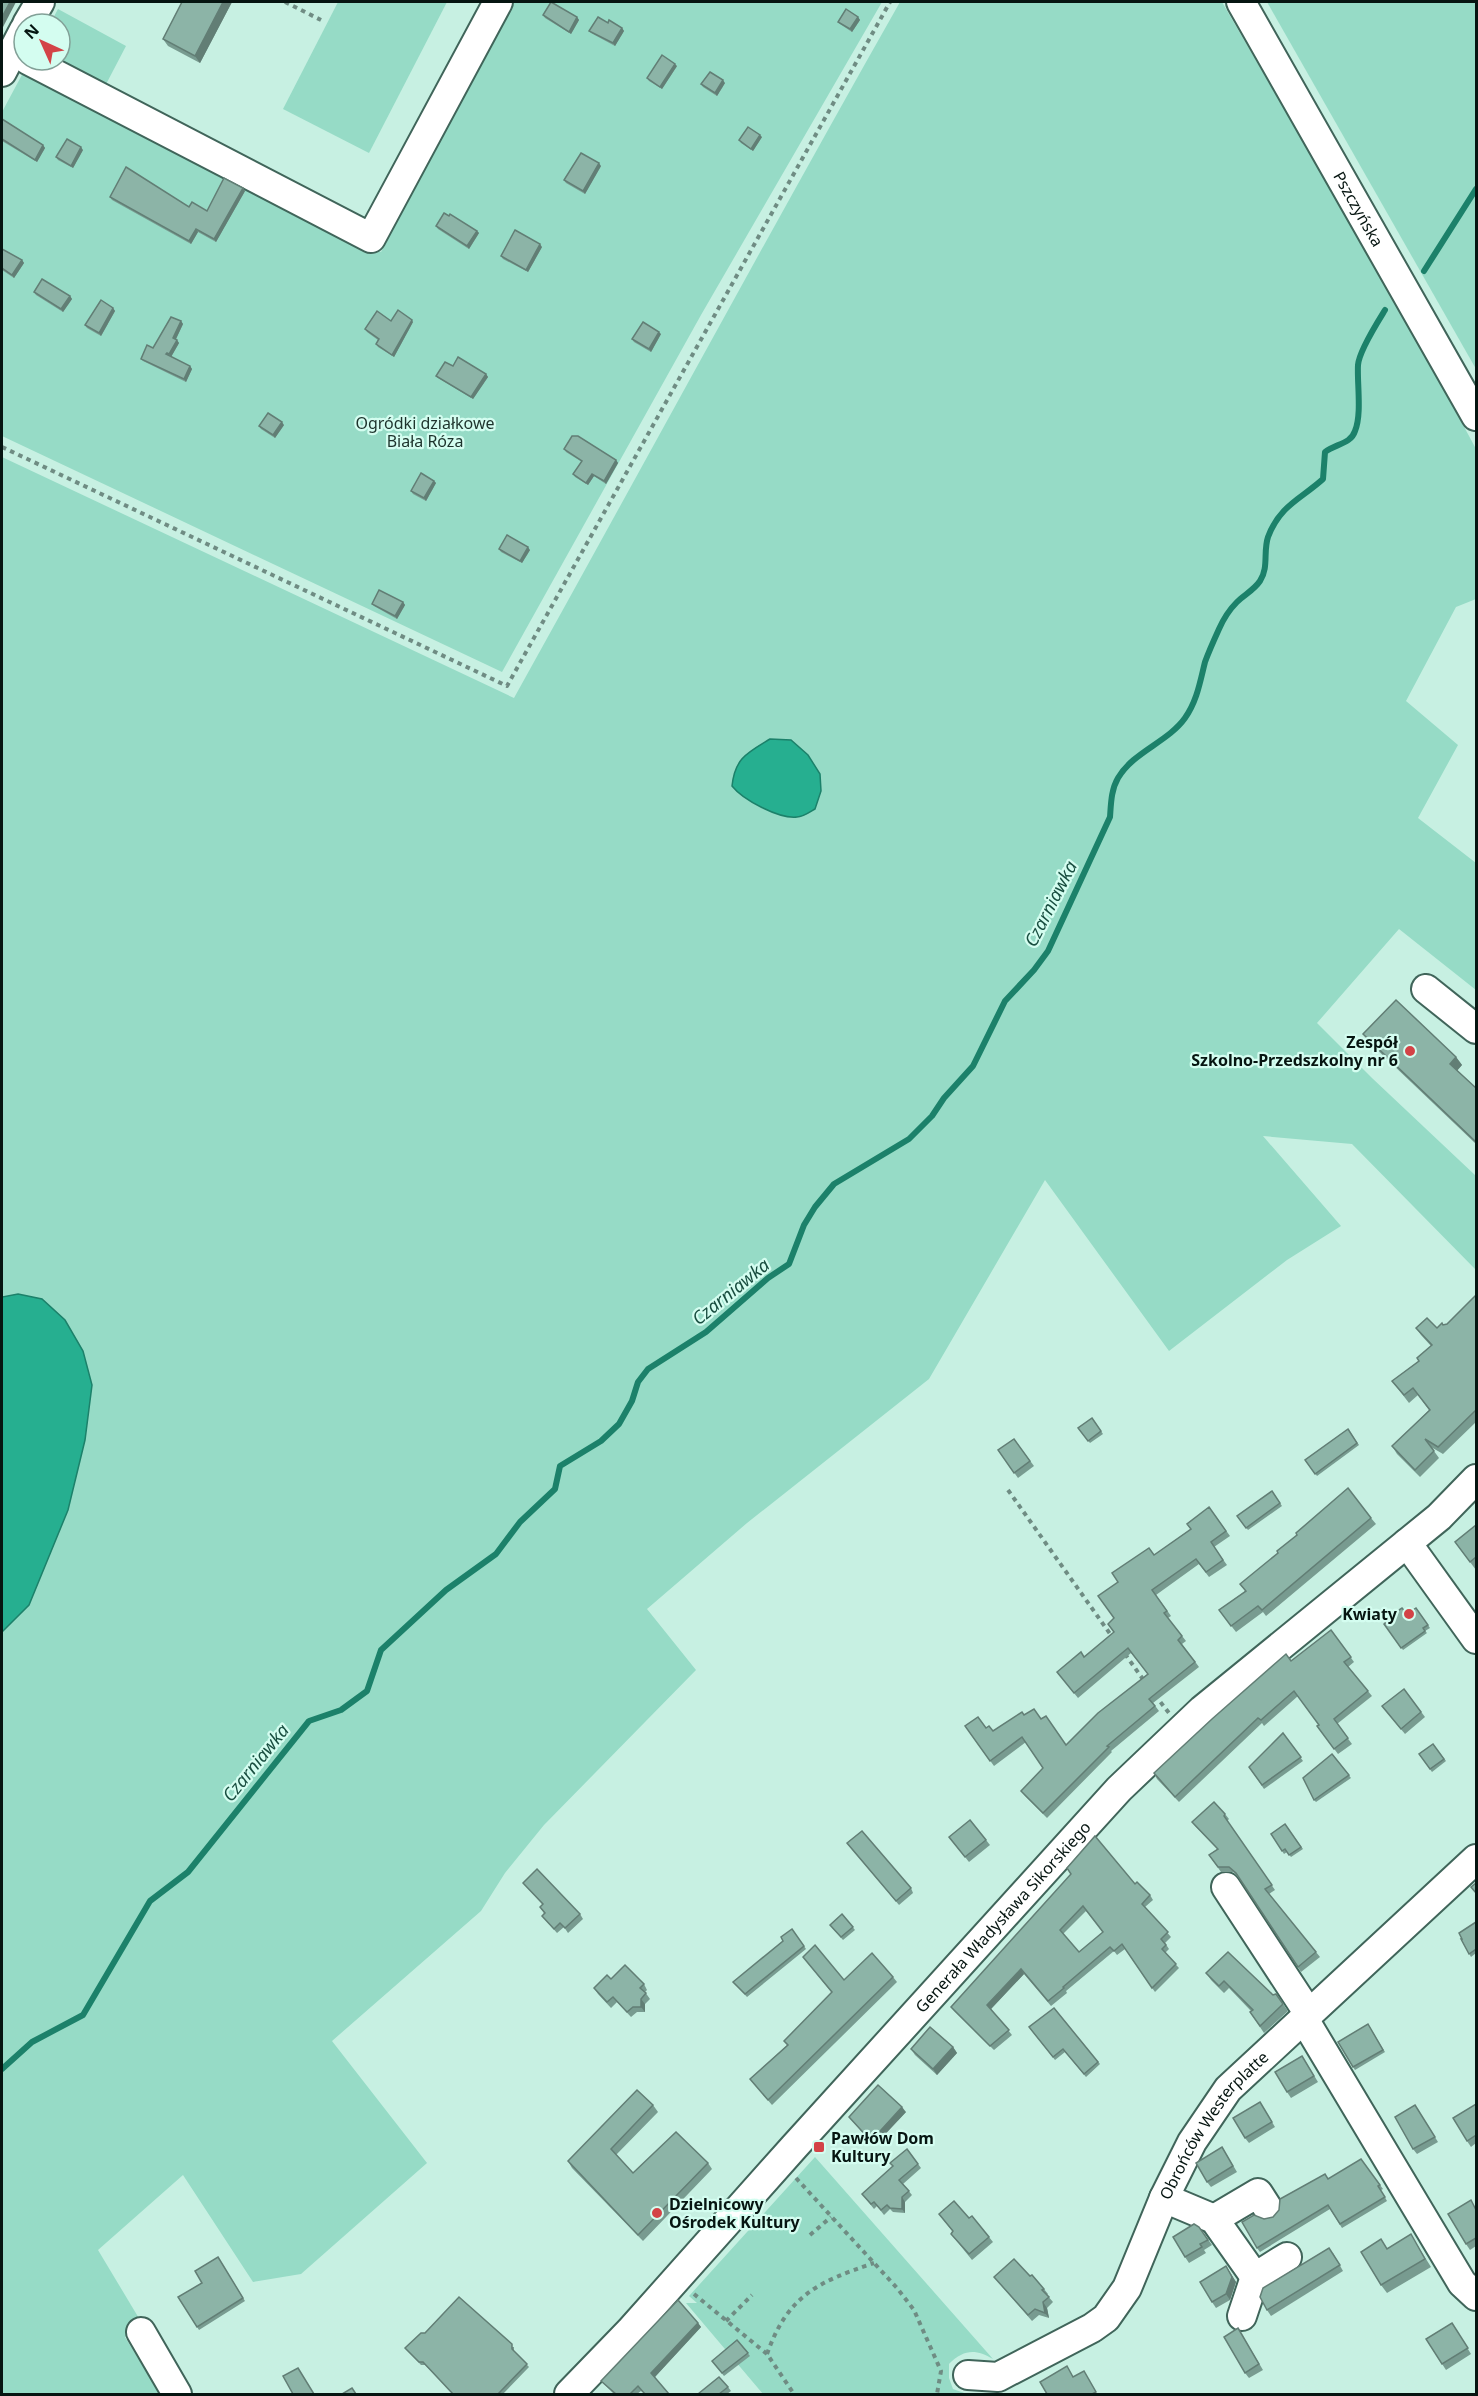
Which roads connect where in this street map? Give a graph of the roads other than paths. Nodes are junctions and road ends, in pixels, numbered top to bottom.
1 (498, 2) edge
2 (1242, 2) edge
3 (53, 72) edge
4 (1476, 416) edge
5 (1426, 988) dead end
6 (1476, 1029) edge
7 (1476, 1479) edge
8 (1407, 1543) junction
9 (1476, 1639) edge
10 (1476, 1859) edge
11 (1226, 1887) dead end
12 (1306, 2016) junction
13 (1164, 2198) junction
14 (1267, 2207) dead end
15 (1214, 2219) junction
16 (1287, 2257) dead end
17 (1255, 2277) junction
18 (1476, 2296) edge
19 (1242, 2316) dead end
20 (141, 2332) dead end
21 (968, 2375) dead end
22 (177, 2394) edge
23 (570, 2394) edge

1 - 3 street
2 - 4 street, Pszczyńska
5 - 6 street
7 - 8 street, Generała Władysława Sikorskiego
8 - 9 street
8 - 23 street, Generała Władysława Sikorskiego
10 - 12 street, Obrońców Westerplatte
11 - 12 street
12 - 13 street, Obrońców Westerplatte
12 - 18 street
13 - 15 street
13 - 21 street, Obrońców Westerplatte
14 - 15 street
15 - 17 street
16 - 17 street
17 - 19 street
20 - 22 street

